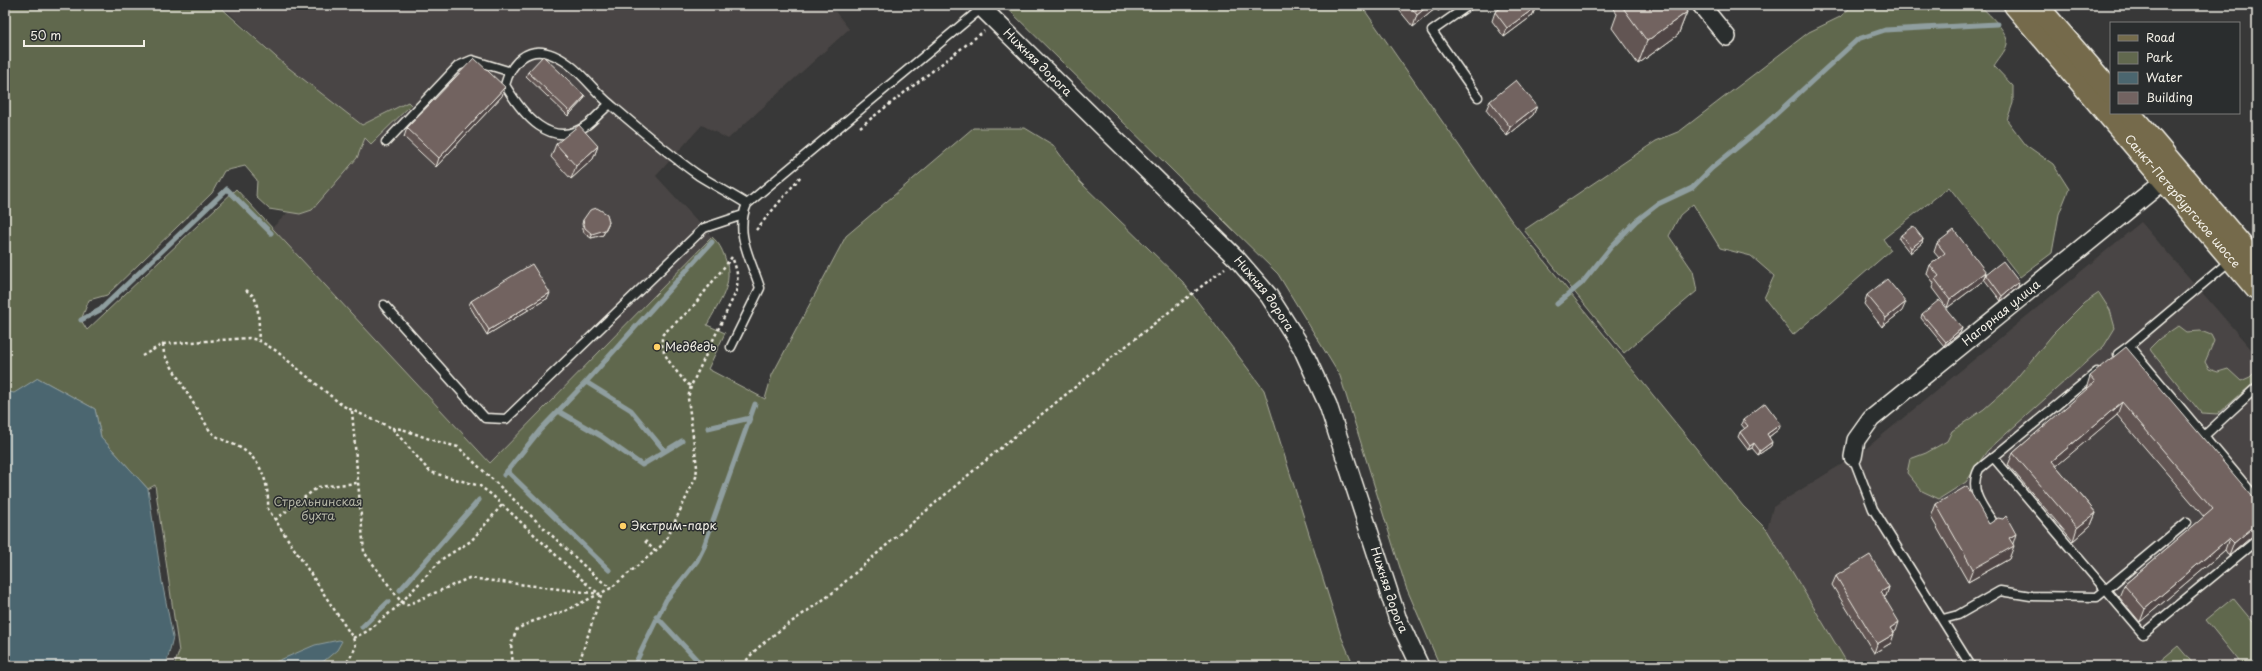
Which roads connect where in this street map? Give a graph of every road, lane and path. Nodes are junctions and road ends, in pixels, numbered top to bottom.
1 (1469, 5) edge
2 (1701, 5) edge
3 (2015, 5) edge
4 (2036, 5) edge
5 (982, 6) edge
6 (989, 27) dead end
7 (1727, 37) dead end
8 (508, 71) junction
9 (2110, 91) edge
10 (1478, 97) dead end
11 (610, 104) junction
12 (2130, 114) edge
13 (857, 130) dead end
14 (386, 142) dead end
15 (802, 175) dead end
16 (2165, 180) junction
17 (748, 204) junction
18 (743, 215) junction
19 (756, 230) dead end
20 (2232, 259) junction
21 (1230, 264) dead end
22 (2257, 264) edge
23 (2257, 289) edge
24 (246, 290) dead end
25 (384, 305) dead end
26 (714, 339) junction
27 (258, 340) junction
28 (718, 341) dead end
29 (162, 344) junction
30 (2129, 346) junction
31 (731, 348) dead end
32 (142, 356) dead end
33 (691, 386) junction
34 (2257, 387) edge
35 (352, 411) junction
36 (392, 428) junction
37 (2204, 436) junction
38 (1853, 457) joint
39 (1994, 457) junction
40 (357, 484) junction
41 (2257, 499) edge
42 (502, 505) junction
43 (275, 520) junction
44 (2187, 522) dead end
45 (1996, 527) edge
46 (2257, 540) edge
47 (645, 541) dead end
48 (654, 552) junction
49 (611, 588) junction
50 (2106, 589) junction
51 (601, 594) junction
52 (400, 601) junction
53 (1943, 619) junction
54 (354, 638) junction
55 (2130, 662) dead end
56 (345, 666) edge
57 (513, 666) edge
58 (578, 666) edge
59 (744, 666) edge
60 (1420, 666) edge
61 (1971, 666) edge
62 (2133, 666) edge

1 - 10 lane
2 - 7 street
3 - 16 main road, Санкт-Петербургское шоссе
4 - 9 main road
5 - 17 lane
5 - 60 street, Нижняя дорога
6 - 13 path
8 - 11 lane
8 - 11 lane
8 - 14 lane
11 - 17 lane
12 - 22 main road, Санкт-Петербургское шоссе
15 - 19 path
16 - 20 main road, Санкт-Петербургское шоссе
16 - 38 street, Нагорная улица
17 - 18 lane
18 - 25 lane
18 - 31 lane
20 - 23 main road, Санкт-Петербургское шоссе
20 - 30 lane
21 - 59 path
24 - 27 path
26 - 28 path
26 - 33 path
26 - 33 path
27 - 29 path
27 - 35 path
29 - 32 path
29 - 43 path
30 - 37 lane
30 - 39 lane
33 - 48 path
34 - 37 lane
35 - 36 path
35 - 40 path
36 - 42 path
36 - 49 path
37 - 41 lane
38 - 53 lane
39 - 45 lane
39 - 50 lane
40 - 43 path
40 - 52 path
42 - 51 path
42 - 52 path
43 - 54 path
44 - 50 lane
46 - 50 lane
47 - 48 path
48 - 49 path
49 - 51 path
50 - 53 lane
51 - 52 path
51 - 57 path
51 - 58 path
52 - 54 path
53 - 61 lane
54 - 56 path
55 - 62 path

